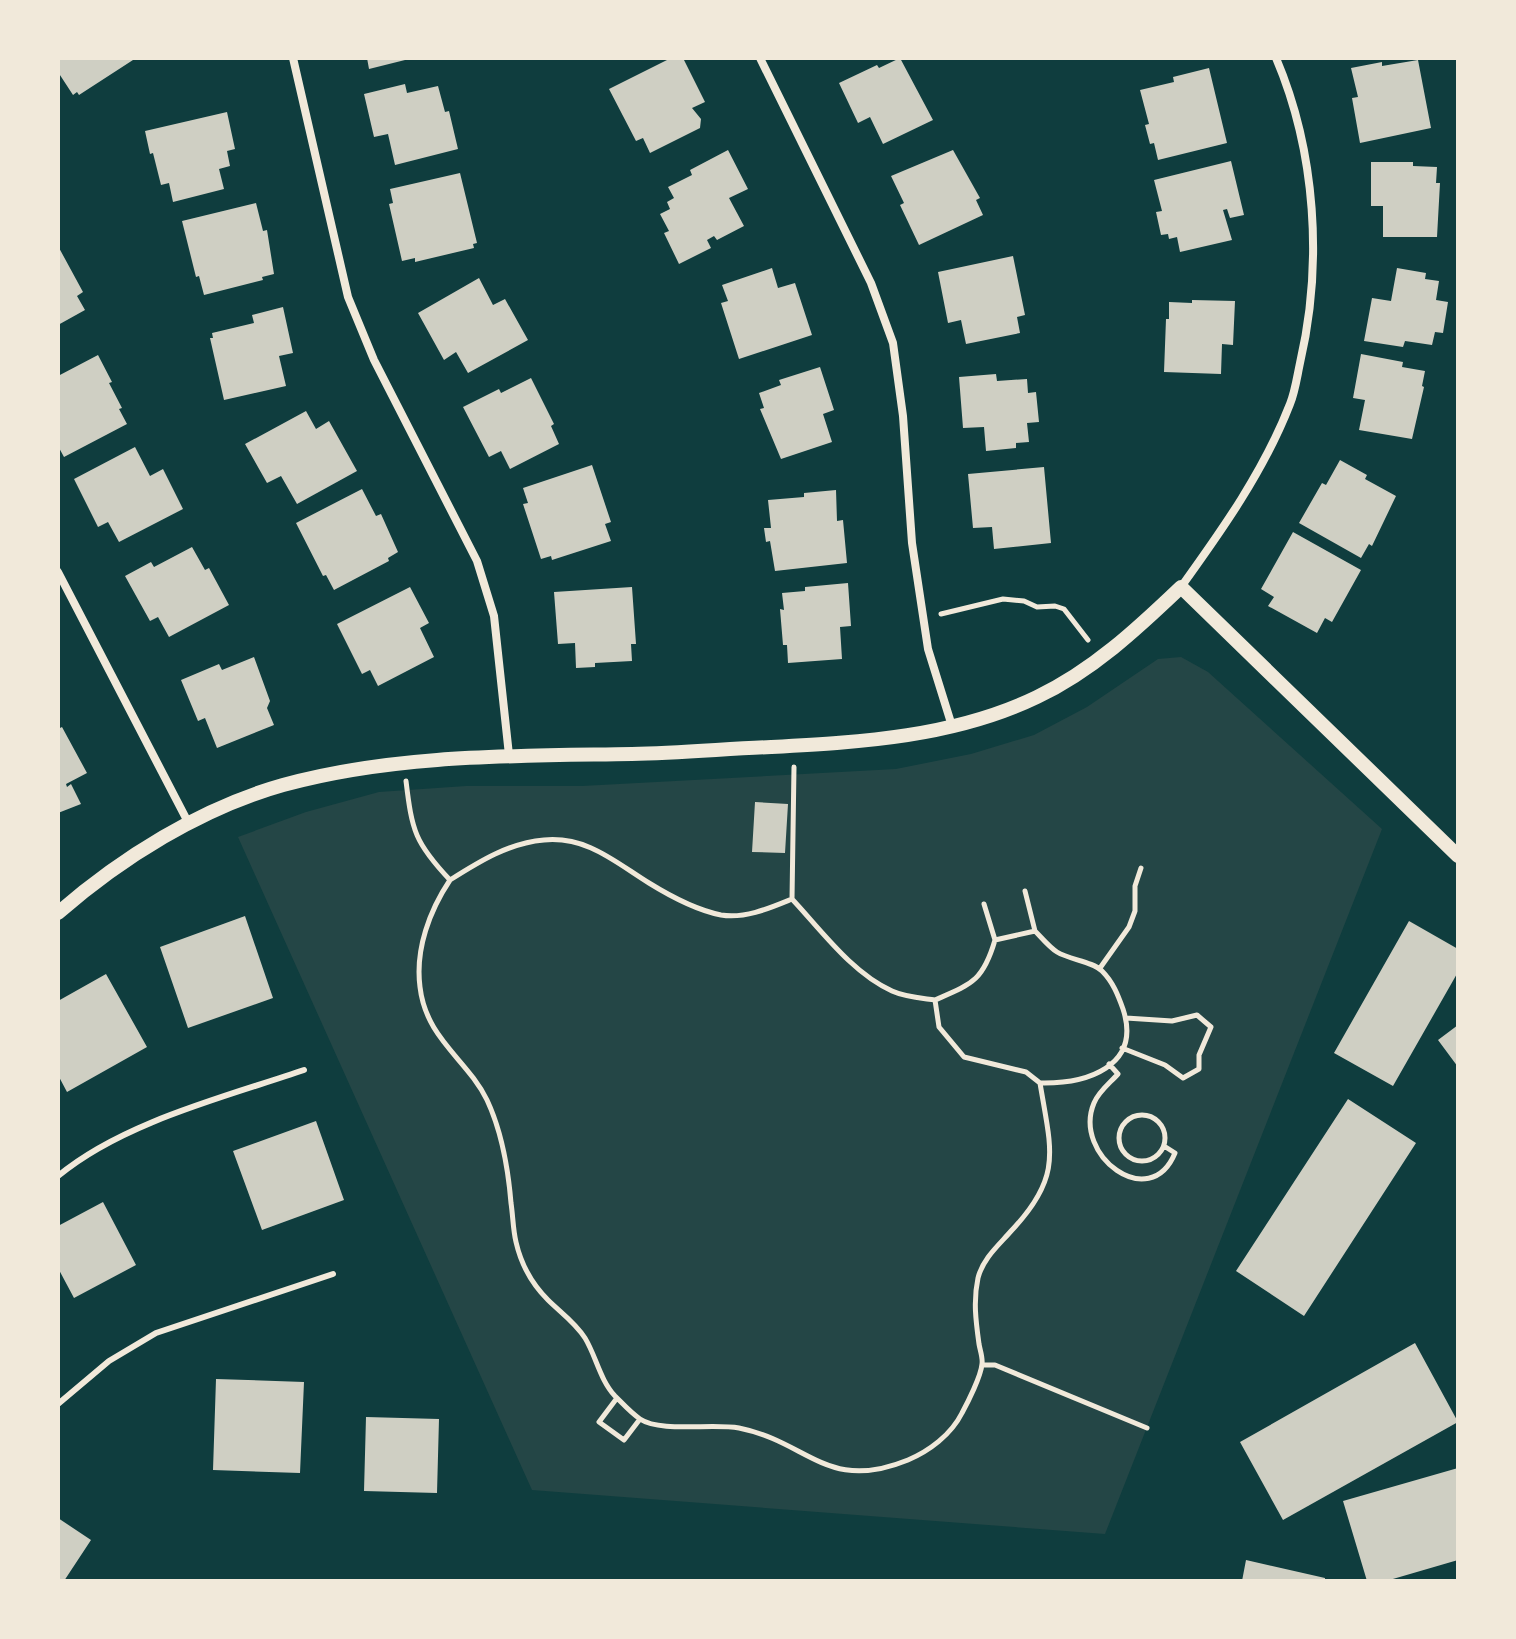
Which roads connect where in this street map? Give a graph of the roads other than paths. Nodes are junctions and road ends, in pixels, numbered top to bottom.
1 (293, 58) edge
2 (760, 58) edge
3 (1276, 58) edge
4 (58, 572) edge
5 (1181, 587) junction
6 (953, 727) junction
7 (509, 755) junction
8 (189, 824) junction
9 (1458, 856) edge
10 (58, 913) edge
11 (304, 1070) dead end
12 (58, 1176) edge
13 (333, 1274) dead end
14 (58, 1404) edge

1 - 7 street
2 - 6 street
3 - 5 street
4 - 8 street
5 - 6 street
5 - 9 street
6 - 7 street
7 - 8 street
8 - 10 street
11 - 12 lane
13 - 14 lane

